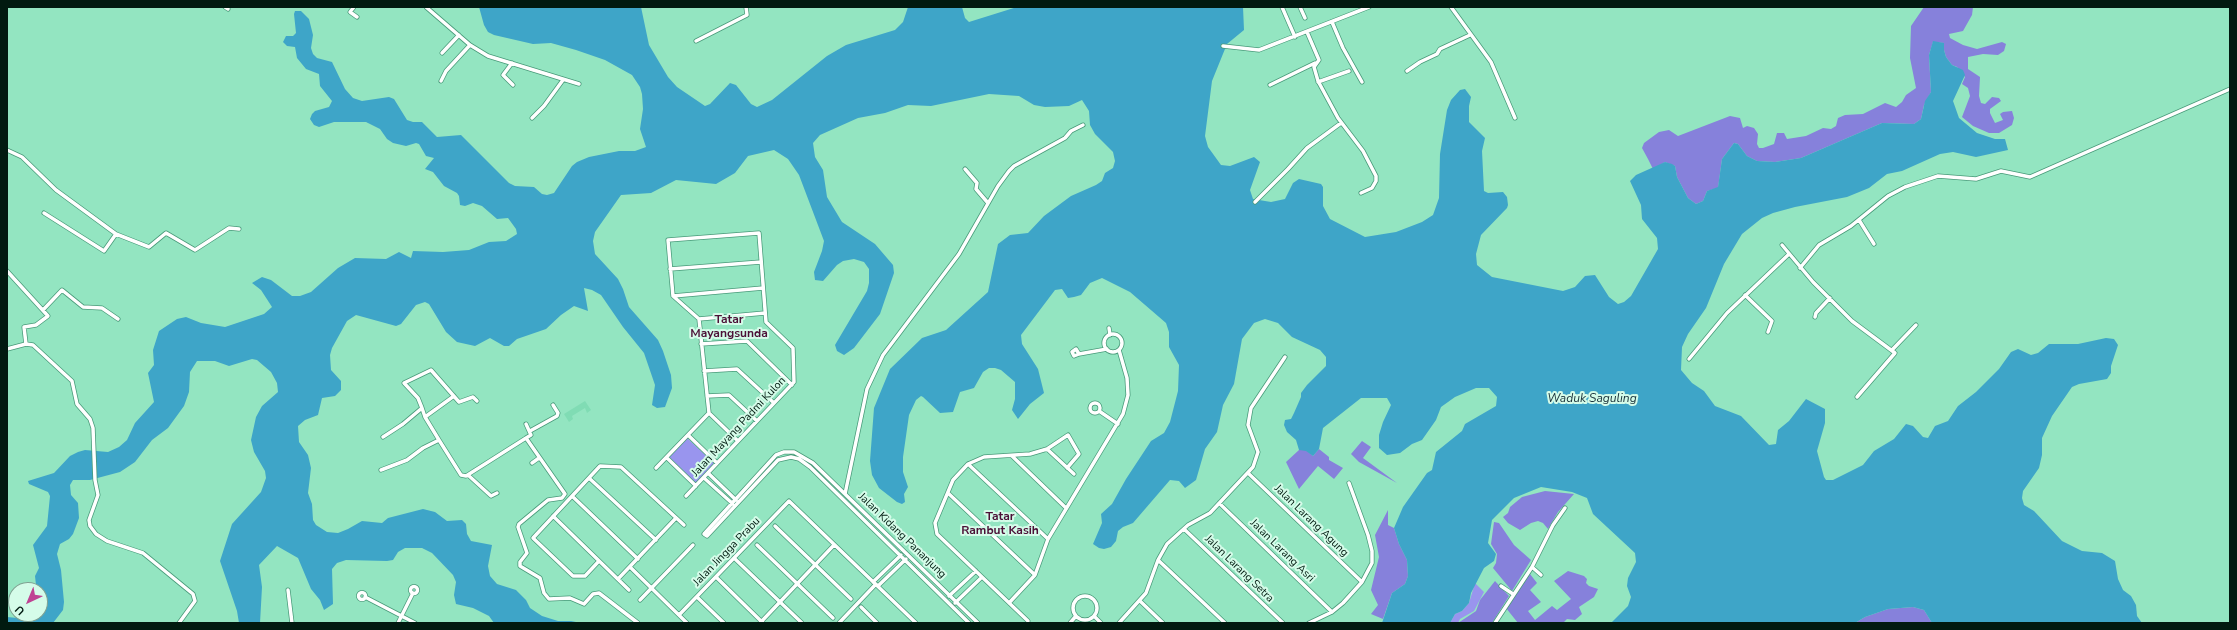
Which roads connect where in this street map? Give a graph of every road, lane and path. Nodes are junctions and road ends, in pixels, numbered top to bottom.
1 (354, 7) edge
2 (426, 7) edge
3 (746, 7) edge
4 (1282, 7) edge
5 (1300, 7) edge
6 (1369, 7) edge
7 (1451, 7) edge
8 (1361, 8) edge
9 (357, 17) dead end
10 (1305, 18) dead end
11 (1332, 22) junction
12 (1307, 32) junction
13 (459, 34) junction
14 (1470, 36) junction
15 (1295, 37) junction
16 (696, 41) dead end
17 (470, 45) junction
18 (1223, 46) dead end
19 (442, 53) dead end
20 (1318, 62) junction
21 (512, 63) junction
22 (1350, 71) dead end
23 (1407, 72) dead end
24 (563, 80) junction
25 (441, 82) dead end
26 (1318, 82) junction
27 (1362, 82) dead end
28 (579, 84) dead end
29 (1270, 84) dead end
30 (513, 85) dead end
31 (2230, 89) edge
32 (532, 118) dead end
33 (1515, 118) dead end
34 (1341, 123) junction
35 (1083, 125) dead end
36 (7, 150) edge
37 (965, 169) dead end
38 (1361, 193) dead end
39 (1255, 202) dead end
40 (988, 203) junction
41 (44, 213) dead end
42 (1859, 220) junction
43 (240, 229) dead end
44 (116, 234) junction
45 (1874, 244) dead end
46 (1782, 245) dead end
47 (1788, 255) junction
48 (761, 262) junction
49 (670, 268) junction
50 (1800, 268) junction
51 (7, 271) edge
52 (763, 288) junction
53 (1745, 295) junction
54 (674, 296) junction
55 (1830, 298) junction
56 (44, 310) junction
57 (765, 313) junction
58 (1815, 317) dead end
59 (118, 319) dead end
60 (699, 319) junction
61 (1916, 325) dead end
62 (1109, 328) dead end
63 (1768, 332) dead end
64 (1110, 335) junction
65 (26, 344) junction
66 (702, 344) junction
67 (7, 349) edge
68 (1107, 349) junction
69 (1119, 350) junction
70 (1892, 350) junction
71 (1079, 354) dead end
72 (1285, 357) dead end
73 (1689, 359) dead end
74 (704, 371) junction
75 (792, 385) junction
76 (454, 396) junction
77 (707, 396) junction
78 (1857, 397) dead end
79 (477, 402) dead end
80 (774, 403) junction
81 (553, 404) dead end
82 (422, 408) junction
83 (1099, 411) dead end
84 (709, 413) junction
85 (425, 417) junction
86 (757, 421) junction
87 (526, 424) dead end
88 (1118, 424) junction
89 (530, 431) junction
90 (688, 435) junction
91 (383, 437) dead end
92 (526, 438) junction
93 (439, 440) junction
94 (738, 441) junction
95 (1047, 449) junction
96 (1012, 456) junction
97 (538, 458) junction
98 (667, 458) junction
99 (532, 463) dead end
100 (717, 463) junction
101 (968, 464) junction
102 (818, 467) junction
103 (656, 468) dead end
104 (1067, 468) junction
105 (381, 470) dead end
106 (814, 471) junction
107 (708, 473) junction
108 (1248, 473) junction
109 (1074, 474) dead end
110 (468, 475) junction
111 (589, 478) junction
112 (704, 478) junction
113 (1349, 483) dead end
114 (696, 486) junction
115 (497, 493) dead end
116 (948, 493) junction
117 (845, 494) junction
118 (572, 496) junction
119 (686, 496) dead end
120 (735, 500) junction
121 (732, 503) junction
122 (739, 503) junction
123 (1219, 503) junction
124 (735, 507) junction
125 (1066, 507) junction
126 (1565, 508) dead end
127 (553, 516) junction
128 (676, 518) junction
129 (684, 525) dead end
130 (775, 526) dead end
131 (1184, 529) junction
132 (1048, 538) junction
133 (656, 540) junction
134 (693, 544) dead end
135 (757, 545) dead end
136 (834, 545) junction
137 (905, 552) junction
138 (901, 556) junction
139 (909, 556) junction
140 (734, 558) junction
141 (638, 559) junction
142 (905, 560) junction
143 (1158, 560) junction
144 (599, 561) junction
145 (816, 564) junction
146 (630, 567) junction
147 (1532, 567) junction
148 (976, 571) junction
149 (1034, 575) junction
150 (1541, 575) dead end
151 (716, 577) junction
152 (982, 577) junction
153 (618, 579) junction
154 (1362, 582) junction
155 (797, 584) junction
156 (875, 584) junction
157 (1502, 586) dead end
158 (651, 588) junction
159 (288, 590) dead end
160 (629, 590) dead end
161 (413, 593) dead end
162 (1514, 594) junction
163 (950, 596) junction
164 (365, 597) dead end
165 (697, 597) junction
166 (851, 598) dead end
167 (640, 600) dead end
168 (946, 600) junction
169 (780, 602) junction
170 (956, 602) junction
171 (1009, 602) junction
172 (1140, 602) junction
173 (952, 606) junction
174 (861, 608) dead end
175 (1332, 612) junction
176 (679, 615) junction
177 (402, 616) junction
178 (1076, 616) junction
179 (1094, 616) junction
180 (833, 618) dead end
181 (1028, 621) dead end
182 (1318, 621) edge
183 (761, 622) edge
184 (1082, 622) edge
185 (179, 623) edge
186 (292, 623) edge
187 (398, 623) edge
188 (416, 623) edge
189 (638, 623) edge
190 (687, 623) edge
191 (724, 623) edge
192 (802, 623) edge
193 (839, 623) edge
194 (877, 623) edge
195 (916, 623) edge
196 (969, 623) edge
197 (978, 623) edge
198 (1070, 623) edge
199 (1101, 623) edge
200 (1119, 623) edge
201 (1162, 623) edge
202 (1225, 623) edge
203 (1283, 623) edge
204 (1309, 623) edge
205 (1495, 623) edge

1 - 9 street
2 - 13 street
3 - 16 street
4 - 15 street
5 - 10 street
6 - 8 street
7 - 14 street
8 - 11 street
11 - 12 street
11 - 27 street
12 - 15 street
12 - 20 street
13 - 17 street
13 - 19 street
14 - 23 street
14 - 33 street
15 - 18 street
17 - 21 street
17 - 25 street
20 - 26 street
20 - 29 street
21 - 24 street
21 - 30 street
22 - 26 street
24 - 28 street
24 - 32 street
26 - 34 street
31 - 42 street
34 - 38 street
34 - 39 street
35 - 40 street
36 - 44 street
37 - 40 street
40 - 117 street
41 - 44 street
42 - 45 street
42 - 50 street
43 - 44 street
46 - 47 street
47 - 50 street
47 - 53 street
48 - 49 street
48 - 49 street, Jalan Mayang Padmi Kulon
48 - 52 street, Jalan Mayang Padmi Kulon
49 - 54 street
50 - 55 street
51 - 56 street
52 - 54 street
52 - 57 street, Jalan Mayang Padmi Kulon
53 - 63 street
53 - 73 street
54 - 60 street
55 - 58 street
55 - 70 street
56 - 59 street
56 - 65 street
57 - 60 street
57 - 75 street, Jalan Mayang Padmi Kulon
60 - 66 street
61 - 70 street
62 - 64 street
64 - 68 street
64 - 69 street
65 - 67 street
65 - 185 street
66 - 74 street
66 - 75 street
68 - 69 street
68 - 71 street
69 - 88 street
70 - 78 street
72 - 108 street
74 - 77 street
74 - 80 street
75 - 80 street, Jalan Mayang Padmi Kulon
76 - 79 street
76 - 82 street
76 - 85 street
77 - 84 street
77 - 86 street
80 - 86 street, Jalan Mayang Padmi Kulon
81 - 89 street
82 - 85 street
82 - 91 street
83 - 88 street
84 - 90 street
84 - 94 street
85 - 93 street
86 - 94 street, Jalan Mayang Padmi Kulon
87 - 89 street
88 - 125 street
89 - 92 street
90 - 98 street
90 - 100 street
92 - 97 street
92 - 110 street
93 - 105 street
93 - 110 street
94 - 100 street, Jalan Mayang Padmi Kulon
95 - 96 street
95 - 104 street
95 - 104 street
96 - 101 street
96 - 125 street
97 - 99 street
97 - 189 street
98 - 103 street
98 - 114 street
100 - 107 street, Jalan Mayang Padmi Kulon
101 - 116 street
101 - 132 street
102 - 106 street
102 - 117 street, Jalan Kidang Pananjung
102 - 120 street, Jalan Kidang Pananjung
104 - 109 street
106 - 122 street, Jalan Kidang Pananjung
106 - 138 street, Jalan Kidang Pananjung
107 - 112 street, Jalan Mayang Padmi Kulon
107 - 120 street
108 - 123 street
108 - 154 street, Jalan Larang Agung
110 - 115 street
111 - 118 street
111 - 128 street
111 - 133 street
112 - 114 street, Jalan Mayang Padmi Kulon
112 - 121 street
113 - 154 street
114 - 119 street, Jalan Mayang Padmi Kulon
116 - 148 street
116 - 149 street
117 - 137 street, Jalan Kidang Pananjung
118 - 127 street
118 - 141 street
120 - 121 street, Jalan Kidang Pananjung
120 - 122 street
121 - 124 street
121 - 124 street, Jalan Kidang Pananjung
122 - 124 street, Jalan Kidang Pananjung
123 - 131 street
123 - 175 street, Jalan Larang Asri
125 - 132 street
126 - 147 street
127 - 144 street
127 - 144 street
128 - 129 street
128 - 133 street
130 - 145 street
131 - 143 street
131 - 203 street, Jalan Larang Setra
132 - 149 street
133 - 141 street
134 - 158 street
135 - 155 street
136 - 140 street, Jalan Jingga Prabu
136 - 145 street
136 - 156 street
137 - 138 street
137 - 139 street, Jalan Kidang Pananjung
138 - 142 street, Jalan Kidang Pananjung
138 - 156 street
139 - 142 street
139 - 163 street, Jalan Kidang Pananjung
140 - 151 street, Jalan Jingga Prabu
140 - 169 street
141 - 146 street
142 - 156 street
142 - 168 street, Jalan Kidang Pananjung
143 - 172 street
143 - 202 street
144 - 153 street
145 - 155 street
145 - 166 street
146 - 153 street
146 - 158 street
147 - 150 street
147 - 162 street
148 - 152 street
148 - 163 street
149 - 171 street
151 - 165 street, Jalan Jingga Prabu
151 - 183 street
152 - 170 street
152 - 171 street
153 - 160 street
154 - 175 street
155 - 169 street
155 - 180 street
156 - 193 street
156 - 195 street
157 - 162 street
158 - 167 street
158 - 176 street
159 - 186 street
161 - 177 street
162 - 205 street
163 - 168 street
163 - 170 street, Jalan Kidang Pananjung
164 - 177 street
165 - 176 street, Jalan Jingga Prabu
165 - 191 street
168 - 173 street, Jalan Kidang Pananjung
169 - 183 street
169 - 192 street
170 - 173 street
170 - 197 street, Jalan Kidang Pananjung
171 - 181 street
172 - 200 street
172 - 201 street
173 - 196 street, Jalan Kidang Pananjung
174 - 194 street
175 - 182 street
176 - 190 street
177 - 187 street
177 - 188 street
178 - 179 street
178 - 184 street
178 - 198 street
179 - 184 street
179 - 199 street
182 - 204 street

